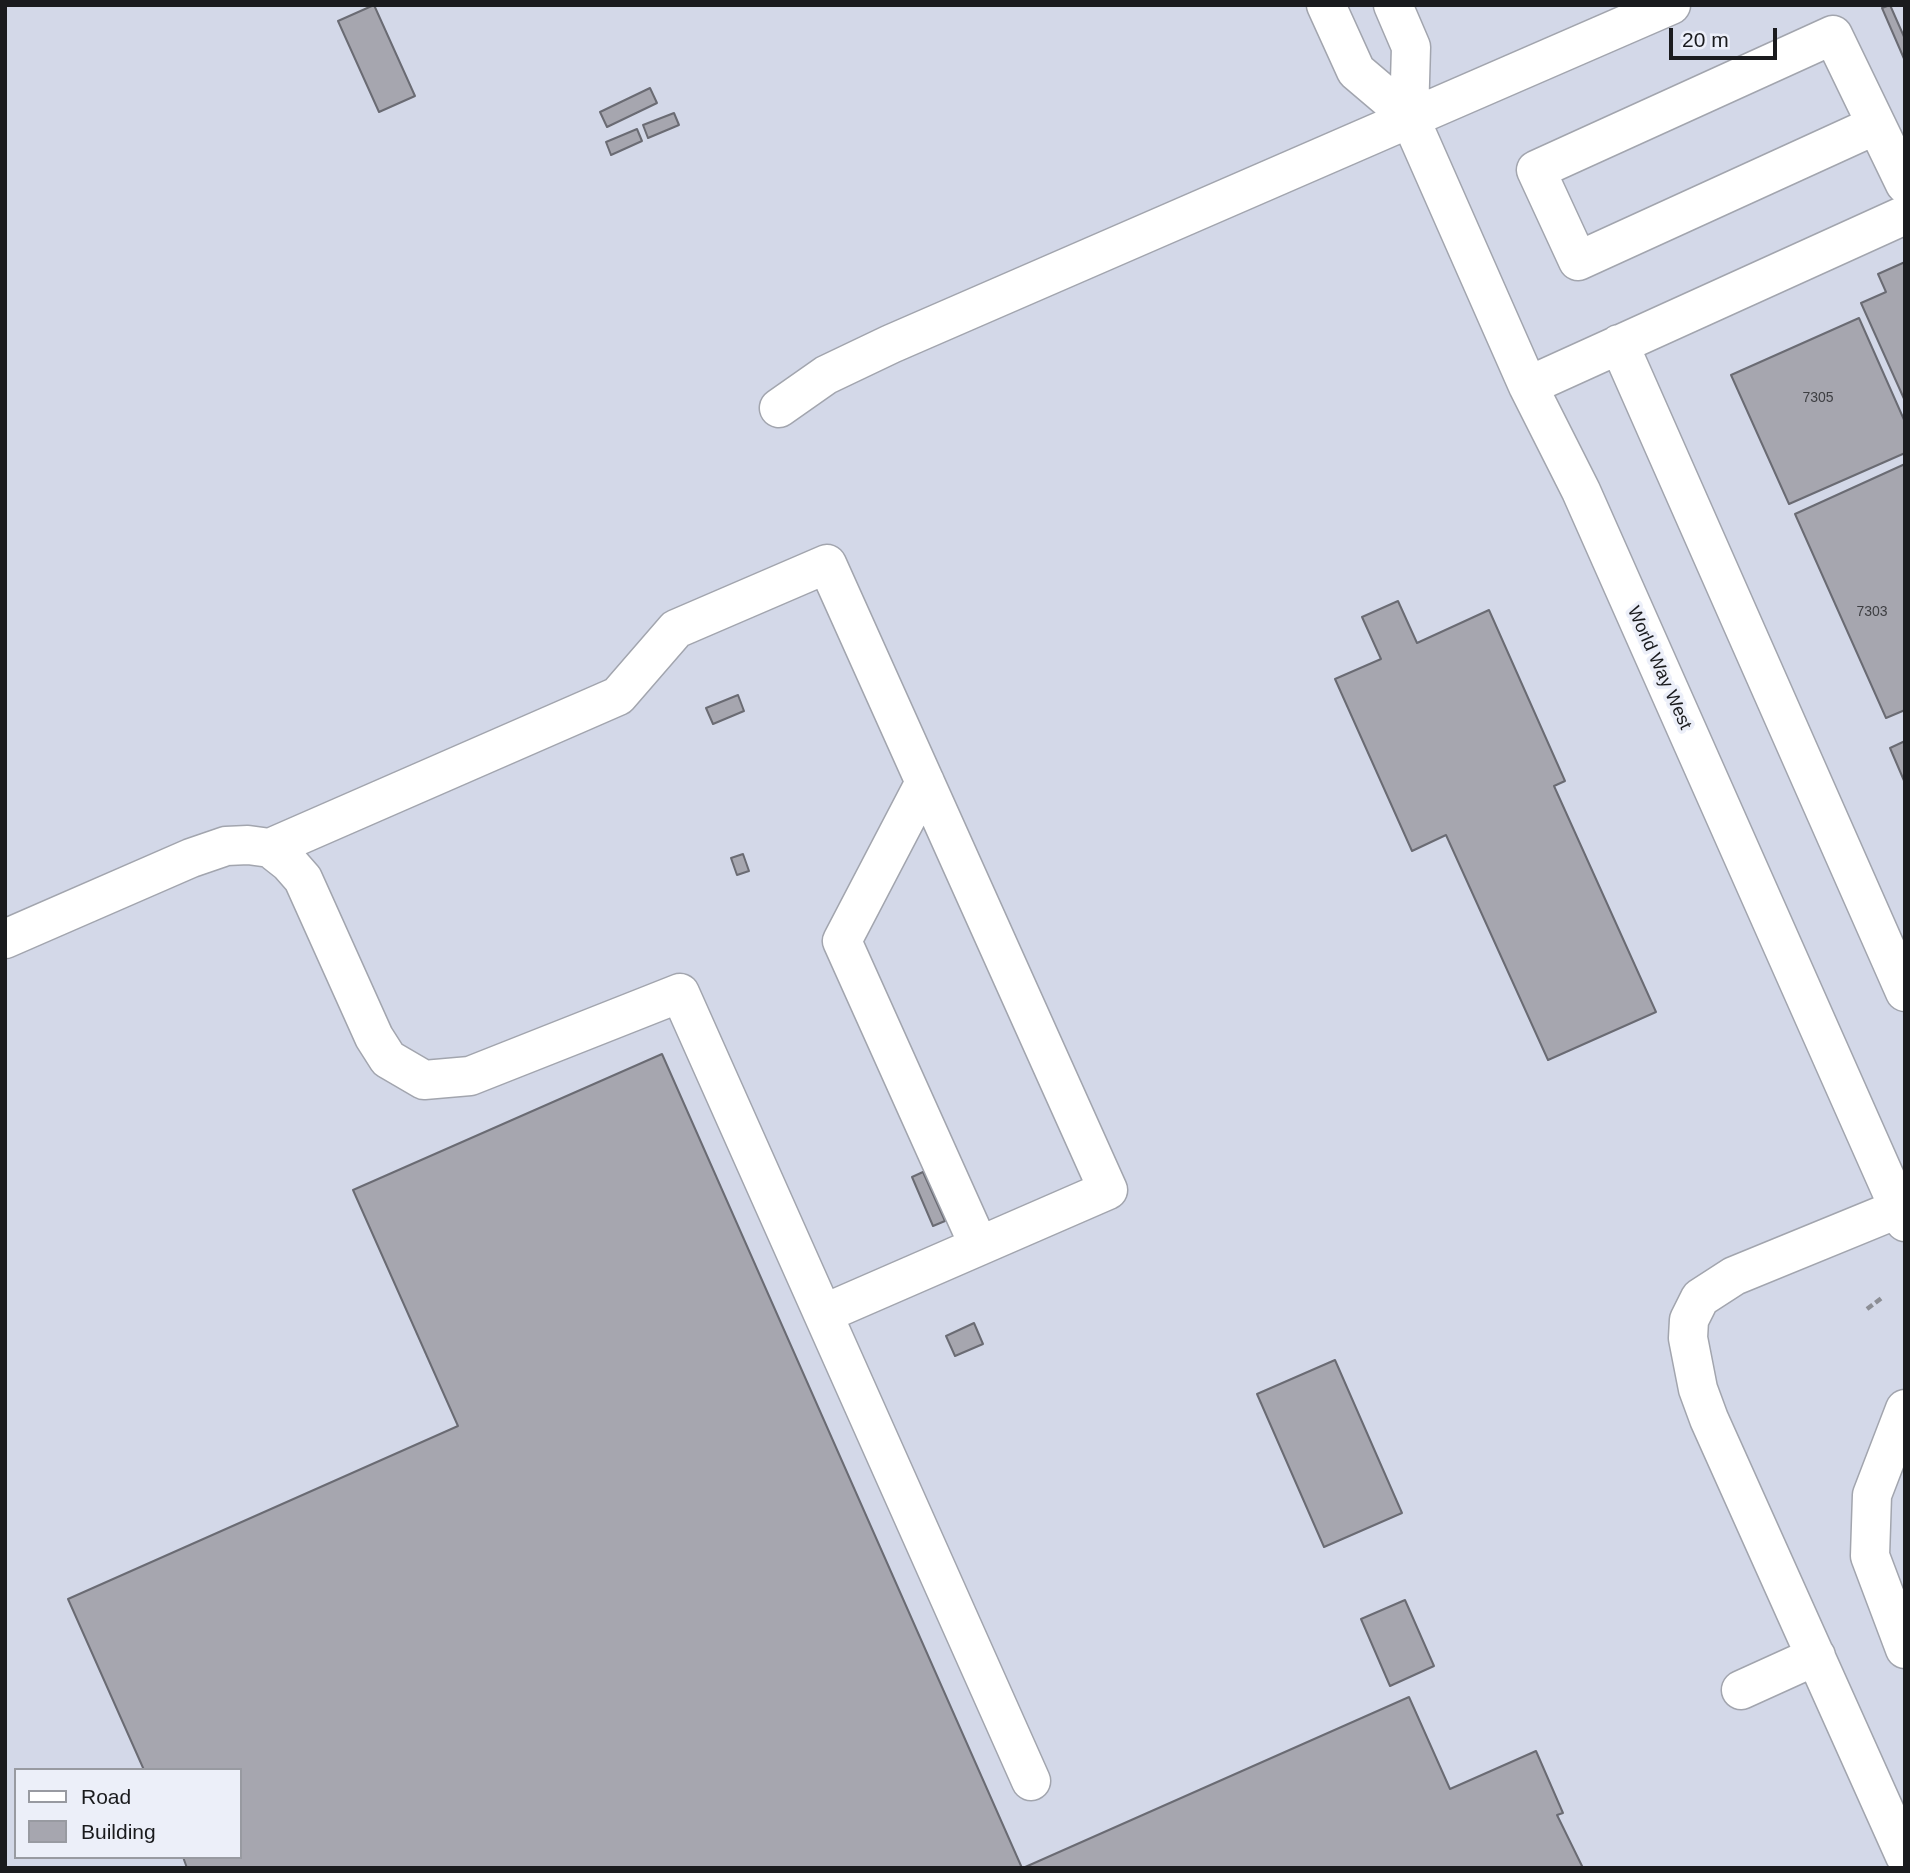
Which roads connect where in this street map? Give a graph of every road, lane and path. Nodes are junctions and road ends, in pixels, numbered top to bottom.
1 (1326, 5) edge
2 (1393, 5) edge
3 (1671, 5) edge
4 (1837, 20) edge
5 (1409, 116) junction
6 (1876, 125) junction
7 (1905, 184) edge
8 (1905, 215) edge
9 (1619, 344) junction
10 (1528, 386) junction
11 (779, 408) dead end
12 (925, 782) junction
13 (270, 848) junction
14 (5, 939) edge
15 (1905, 992) edge
16 (1903, 1212) edge
17 (979, 1246) junction
18 (1883, 1297) dead end
19 (1867, 1309) dead end
20 (823, 1314) junction
21 (1905, 1409) edge
22 (1905, 1649) edge
23 (1816, 1656) junction
24 (1741, 1690) dead end
25 (1031, 1781) dead end
26 (1905, 1856) edge

1 - 5 street, World Way West
2 - 5 street, World Way West
3 - 5 street
4 - 6 street
4 - 6 street
5 - 10 street, World Way West
5 - 11 street
6 - 7 street
8 - 9 street
9 - 10 street
9 - 15 street
10 - 16 street, World Way West
12 - 13 street
12 - 17 street
12 - 17 street
13 - 14 street
13 - 20 street
16 - 23 street
17 - 20 street
18 - 19 path
20 - 25 street
21 - 22 street
23 - 24 street
23 - 26 street

